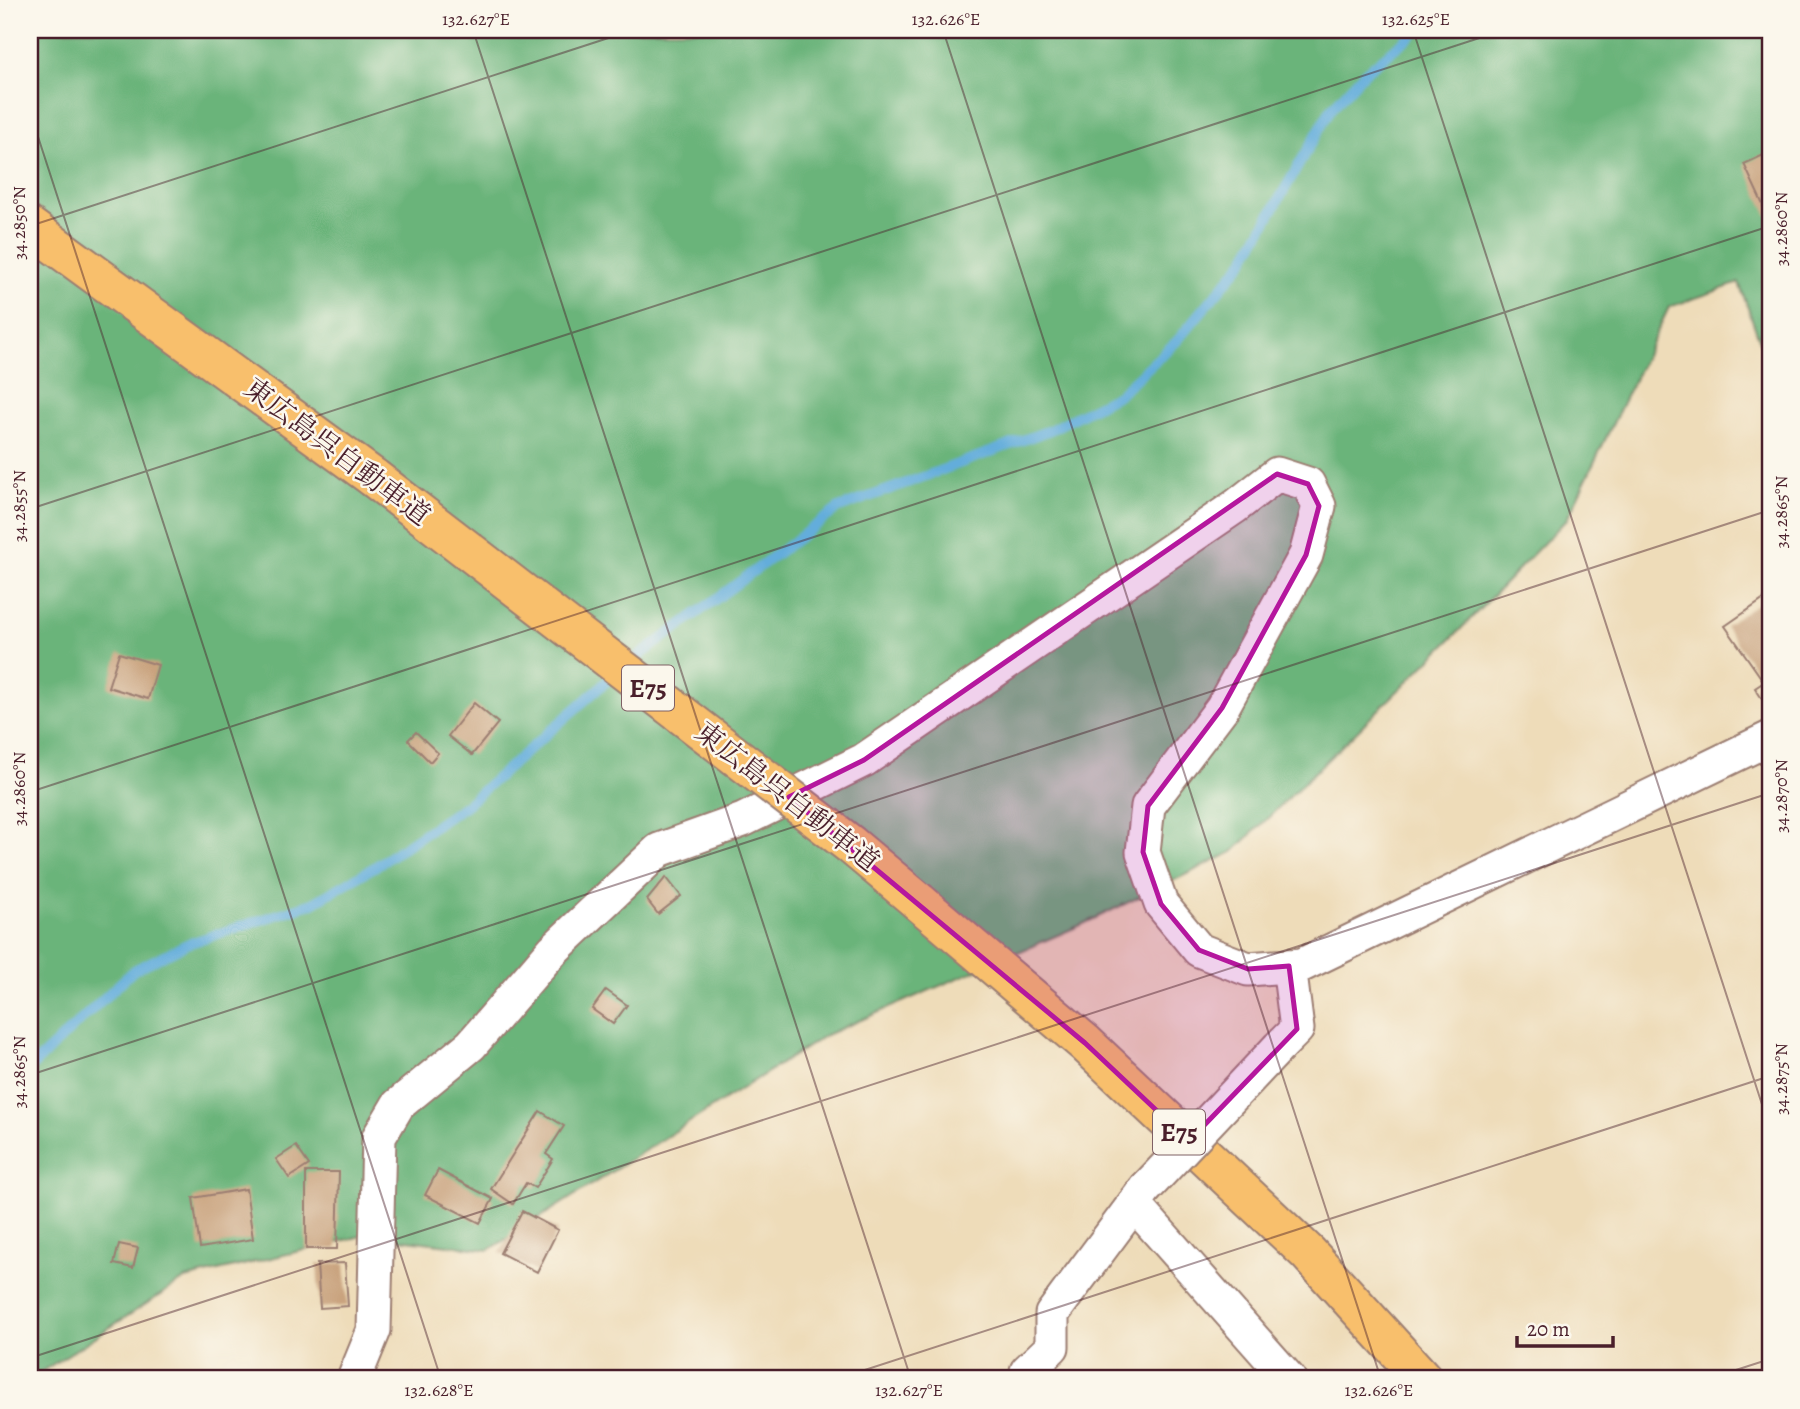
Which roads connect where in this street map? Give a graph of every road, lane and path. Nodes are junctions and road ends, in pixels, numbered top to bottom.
1 (30, 227) edge
2 (1770, 738) edge
3 (1289, 966) junction
4 (1139, 1196) junction
5 (1027, 1371) dead end
6 (354, 1379) edge
7 (1289, 1379) edge
8 (1423, 1379) edge

1 - 8 highway, 東広島呉自動車道 / E75, bridge
2 - 3 street
3 - 4 street, bridge
3 - 6 street
4 - 5 street
4 - 7 street

